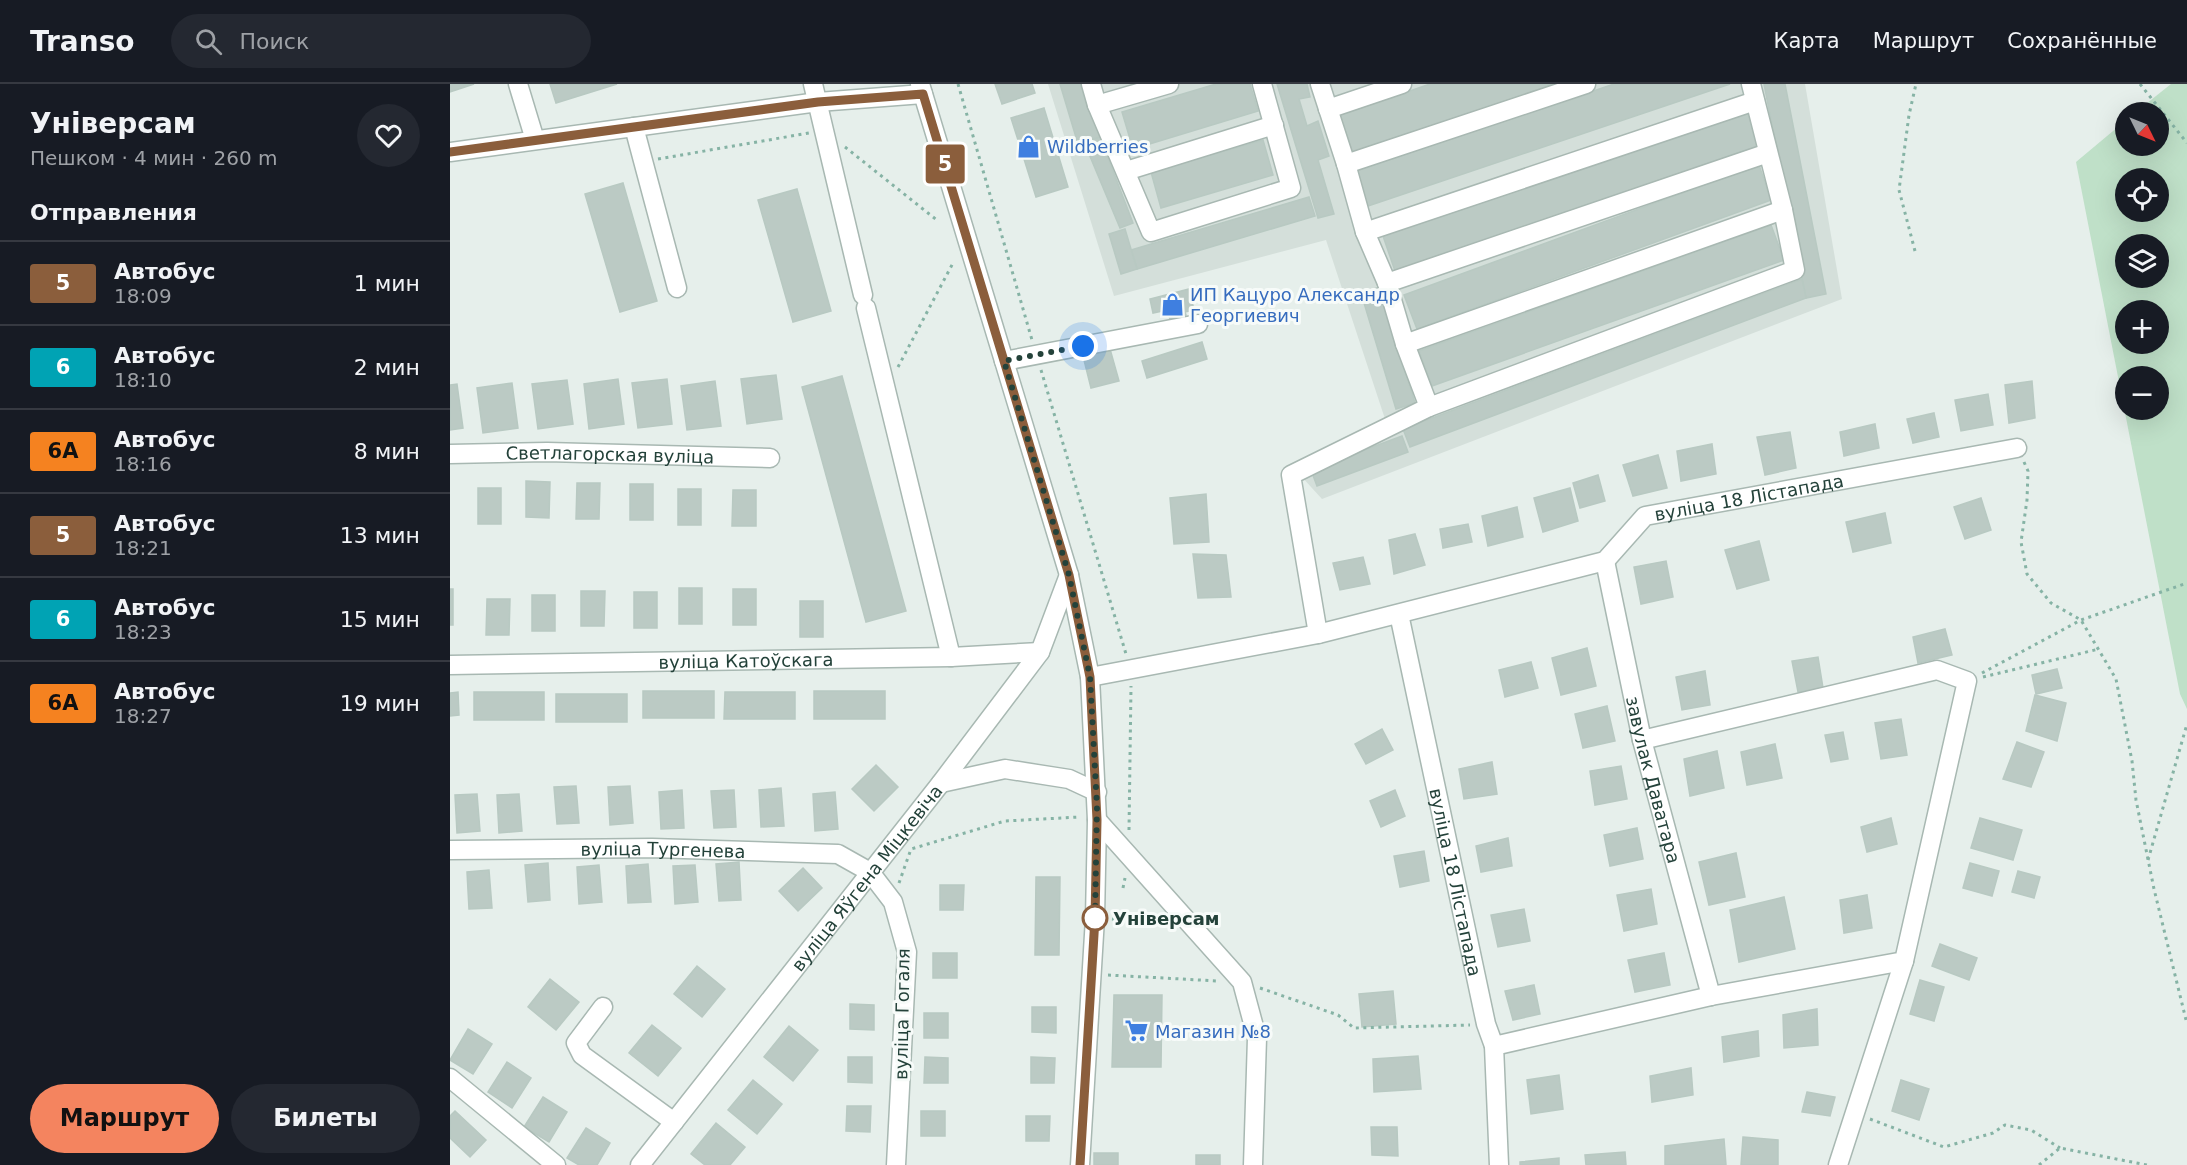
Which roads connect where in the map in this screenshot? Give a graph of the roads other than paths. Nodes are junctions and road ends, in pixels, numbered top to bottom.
1 (518, 84) edge
2 (813, 84) edge
3 (1091, 84) edge
4 (1169, 84) edge
5 (1262, 84) edge
6 (1320, 84) edge
7 (1402, 84) edge
8 (1586, 84) edge
9 (922, 89) edge
10 (1753, 92) edge
11 (818, 102) junction
12 (1097, 105) junction
13 (1328, 109) junction
14 (1274, 124) junction
15 (634, 128) junction
16 (535, 140) junction
17 (450, 152) edge
18 (1768, 153) junction
19 (1346, 164) junction
20 (1126, 171) junction
21 (1783, 210) junction
22 (1365, 232) junction
23 (1387, 283) junction
24 (677, 288) dead end
25 (1198, 324) dead end
26 (1405, 344) junction
27 (1004, 361) junction
28 (1429, 407) junction
29 (2017, 448) road end
30 (450, 454) edge
31 (770, 458) dead end
32 (1605, 561) junction
33 (1069, 575) junction
34 (1399, 614) junction
35 (1318, 634) junction
36 (1040, 652) junction
37 (951, 657) junction
38 (450, 664) edge
39 (1090, 677) junction
40 (1642, 740) junction
41 (941, 783) junction
42 (1097, 792) junction
43 (1097, 820) junction
44 (450, 850) edge
45 (870, 872) junction
46 (1904, 962) junction
47 (1711, 996) junction
48 (603, 1007) dead end
49 (1494, 1046) junction
50 (453, 1087) edge
51 (674, 1122) junction
52 (556, 1165) edge
53 (640, 1165) edge
54 (896, 1165) edge
55 (1080, 1165) edge
56 (1253, 1165) edge
57 (1498, 1165) edge
58 (1838, 1165) edge

1 - 16 street
2 - 11 street
3 - 12 street
4 - 12 street
5 - 14 street
6 - 13 street
7 - 13 street
8 - 19 street
9 - 11 street
9 - 27 street
10 - 18 street
10 - 22 street
11 - 15 street
11 - 37 street
12 - 20 street
13 - 19 street
14 - 20 street
14 - 20 street
15 - 16 street
15 - 24 street
16 - 17 street
18 - 21 street
18 - 23 street
19 - 22 street
21 - 26 street
21 - 28 street
22 - 23 street
23 - 26 street
25 - 27 street
26 - 28 street
27 - 33 street
28 - 35 street
29 - 32 street, вуліца 18 Лістапада
30 - 31 street, Светлагорская вуліца
32 - 34 street
32 - 40 street, завулак Даватара
33 - 36 street, вуліца Яўгена Міцкевіча
33 - 39 street
34 - 35 street
34 - 49 street, вуліца 18 Лістапада
35 - 39 street
36 - 37 street, вуліца Катоўскага
36 - 41 street, вуліца Яўгена Міцкевіча
37 - 38 street, вуліца Катоўскага
39 - 42 street
40 - 46 street
40 - 47 street, завулак Даватара
41 - 42 street
41 - 45 street, вуліца Яўгена Міцкевіча
42 - 43 street
43 - 55 street
43 - 56 street
44 - 45 street, вуліца Тургенева
45 - 51 street, вуліца Яўгена Міцкевіча
45 - 54 street, вуліца Гогаля
46 - 47 street
46 - 58 street
47 - 49 street
48 - 51 street
49 - 57 street, вуліца 18 Лістапада
50 - 52 street
51 - 53 street, вуліца Яўгена Міцкевіча

